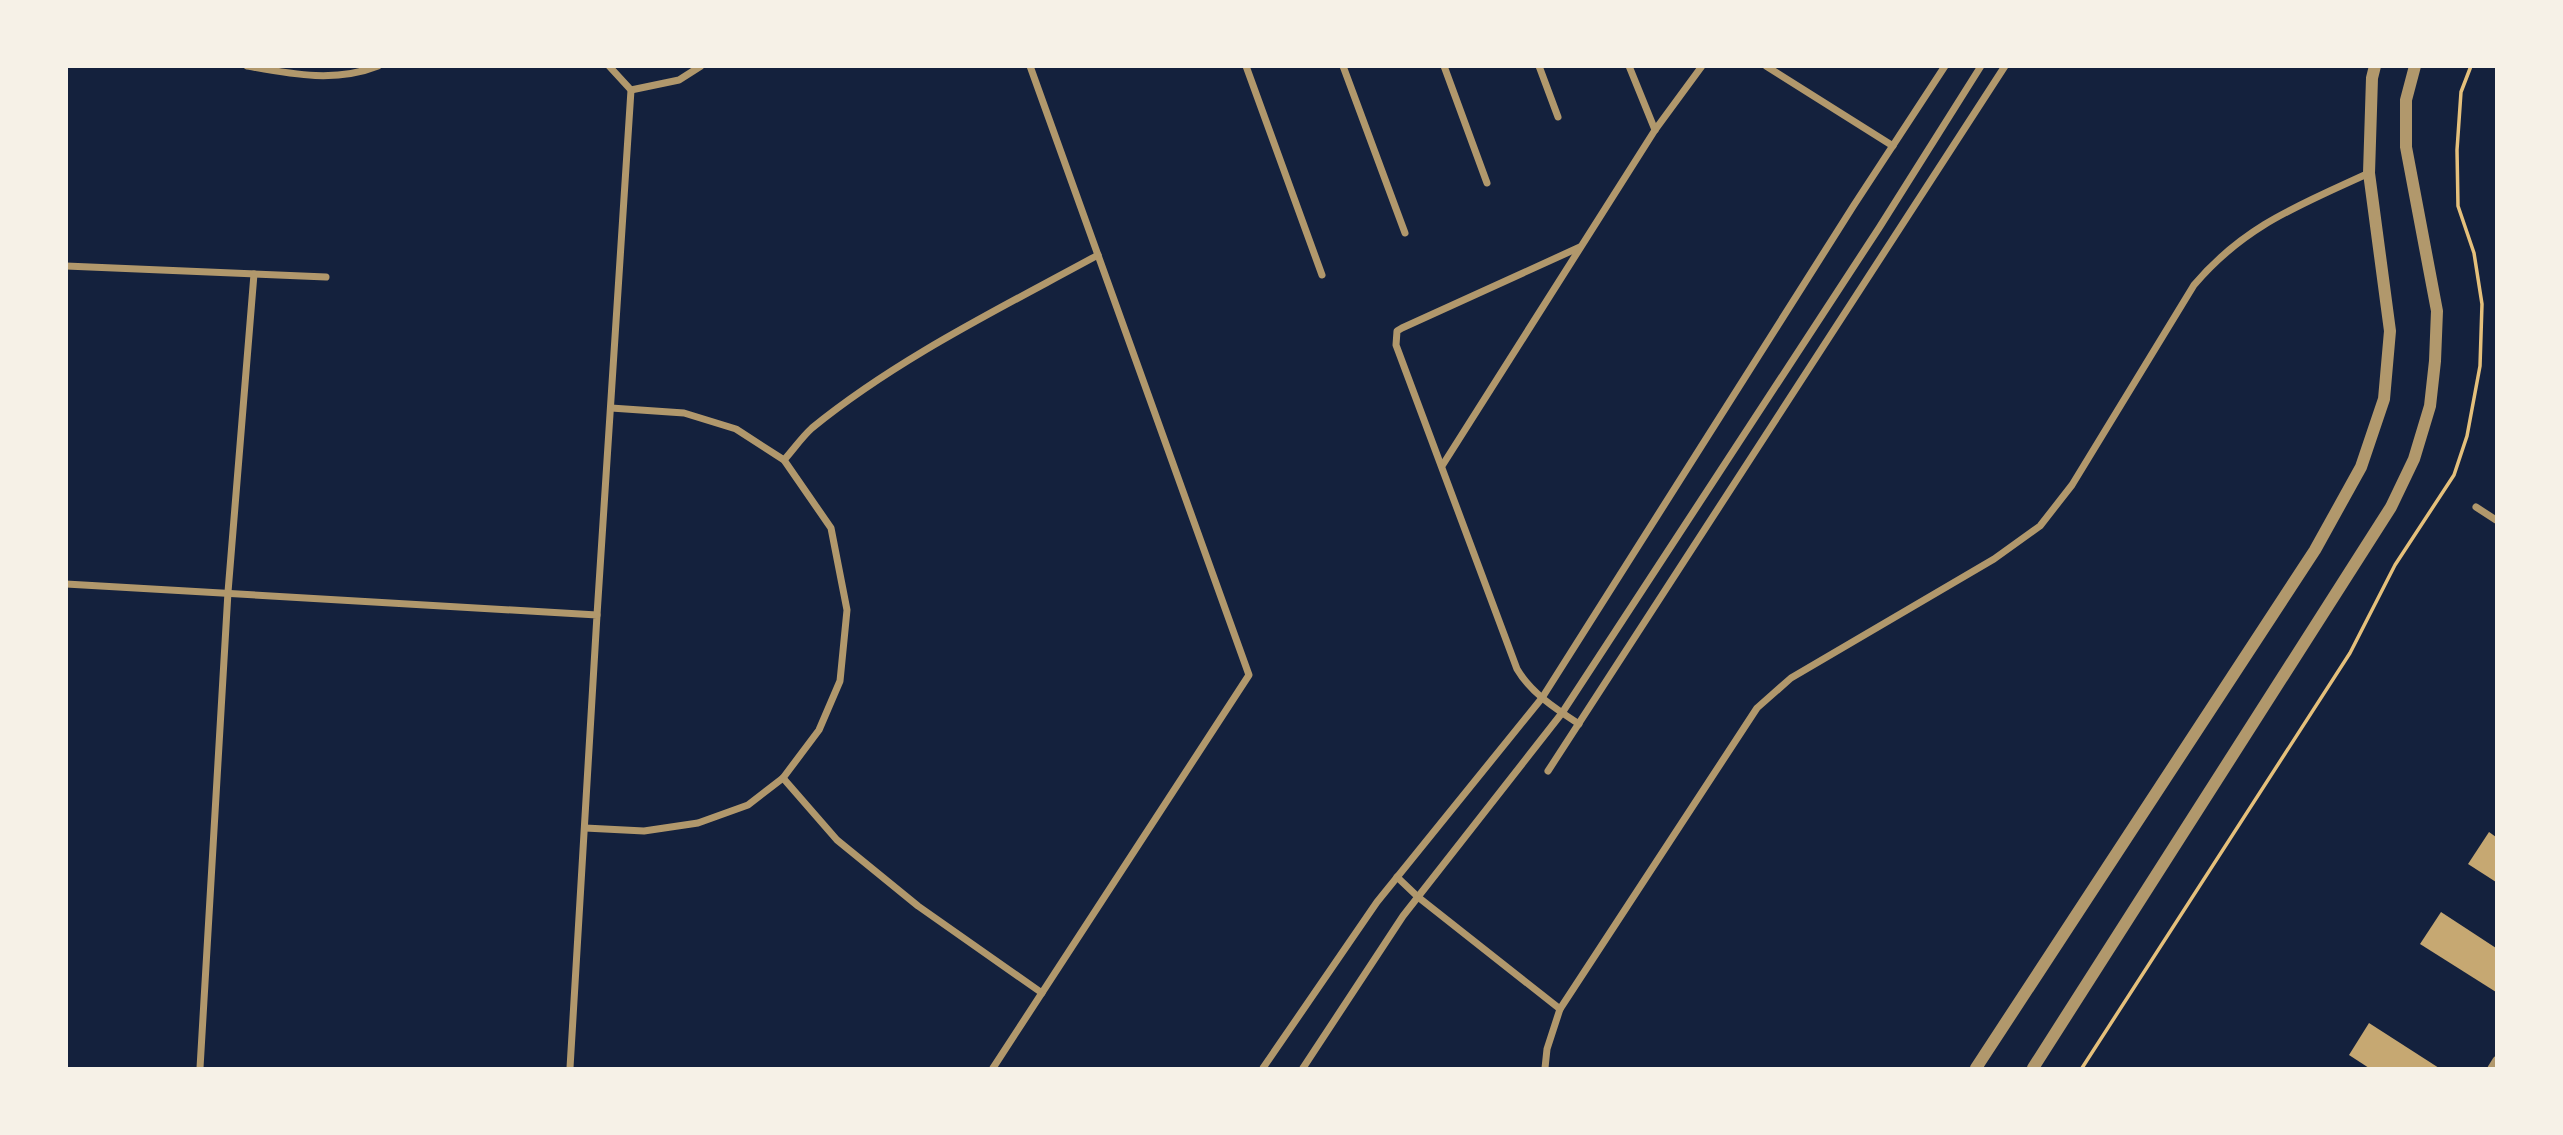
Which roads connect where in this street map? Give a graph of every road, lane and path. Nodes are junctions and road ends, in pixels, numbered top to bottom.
1 (378, 66) edge
2 (609, 66) edge
3 (701, 66) edge
4 (1030, 66) edge
5 (1246, 66) edge
6 (1343, 66) edge
7 (1444, 66) edge
8 (1539, 66) edge
9 (1629, 66) edge
10 (1702, 66) edge
11 (1766, 66) edge
12 (1945, 66) edge
13 (1981, 66) edge
14 (2005, 66) edge
15 (2375, 66) edge
16 (2414, 66) edge
17 (250, 67) edge
18 (631, 90) junction
19 (1558, 117) dead end
20 (1655, 130) junction
21 (1893, 146) junction
22 (2370, 173) junction
23 (1487, 183) dead end
24 (1405, 233) dead end
25 (1580, 247) junction
26 (1098, 255) junction
27 (66, 267) edge
28 (254, 274) junction
29 (1322, 275) dead end
30 (326, 277) dead end
31 (611, 408) junction
32 (784, 460) junction
33 (1442, 466) junction
34 (2476, 507) dead end
35 (2497, 520) edge
36 (66, 584) edge
37 (228, 592) junction
38 (597, 615) junction
39 (1542, 698) junction
40 (1562, 713) junction
41 (1579, 724) junction
42 (1548, 771) dead end
43 (783, 778) junction
44 (585, 828) junction
45 (1397, 877) junction
46 (1418, 897) junction
47 (1042, 993) junction
48 (1560, 1009) junction
49 (2497, 1060) edge
50 (200, 1069) edge
51 (570, 1069) edge
52 (993, 1069) edge
53 (1263, 1069) edge
54 (1303, 1069) edge
55 (1545, 1069) edge
56 (1976, 1069) edge
57 (2033, 1069) edge
58 (2491, 1069) edge

1 - 17 street
2 - 18 street
3 - 18 street
4 - 26 street
5 - 29 street
6 - 24 street
7 - 23 street
8 - 19 street
9 - 20 street
10 - 20 street
11 - 21 street
12 - 21 street
13 - 40 street
14 - 41 street
15 - 22 street
16 - 57 street
18 - 31 street
20 - 25 street
21 - 39 street
22 - 48 street
22 - 56 street
25 - 33 street
25 - 33 street
26 - 32 street
26 - 47 street
27 - 28 street
28 - 30 street
28 - 37 street
31 - 32 street
31 - 38 street
32 - 43 street
33 - 39 street
34 - 35 street
36 - 37 street
37 - 38 street
37 - 50 street
38 - 44 street
39 - 40 street
39 - 45 street
40 - 41 street
40 - 46 street
41 - 42 street
43 - 44 street
43 - 47 street
44 - 51 street
45 - 46 street
45 - 53 street
46 - 48 street
46 - 54 street
47 - 52 street
48 - 55 street
49 - 58 street

